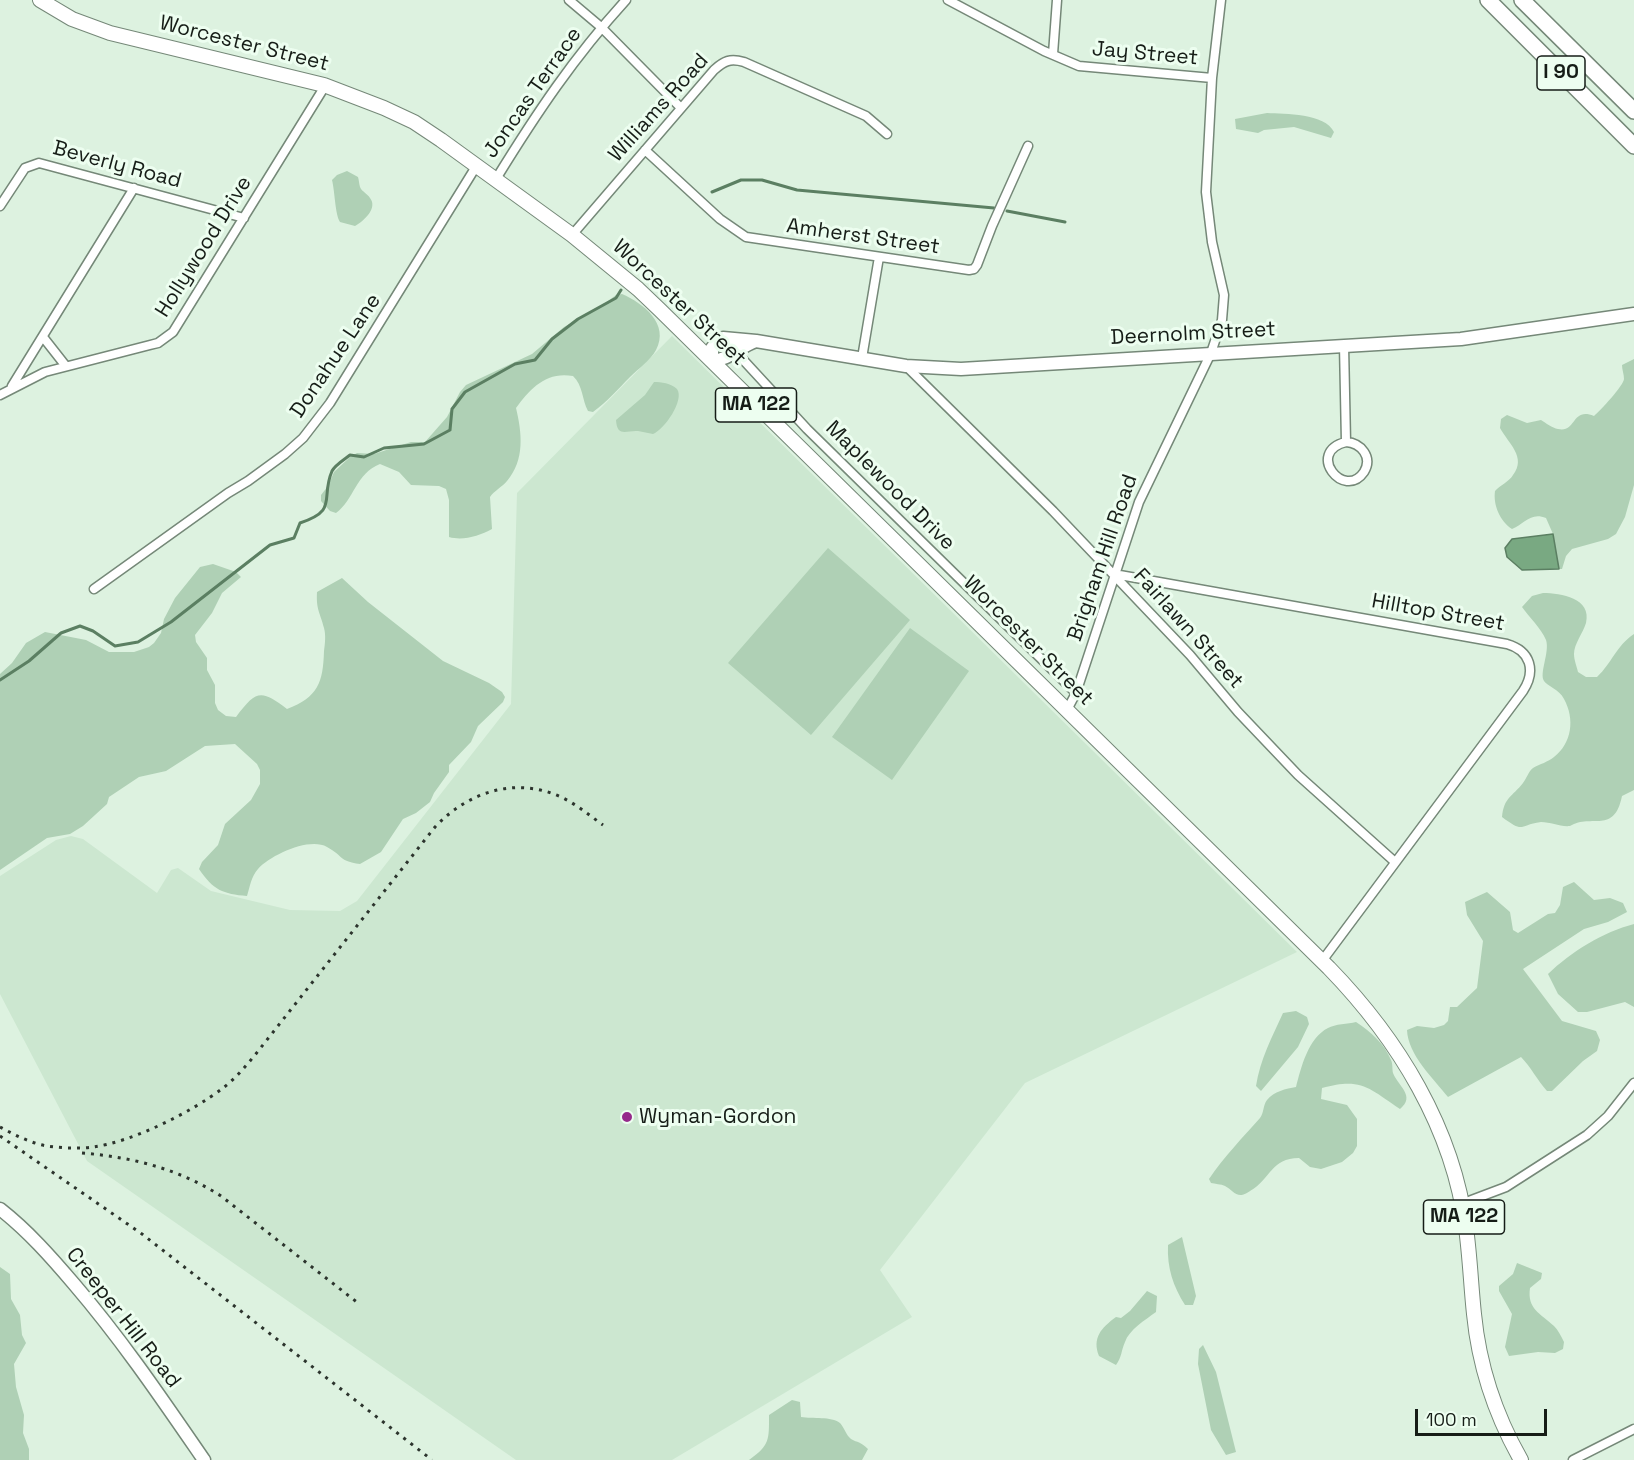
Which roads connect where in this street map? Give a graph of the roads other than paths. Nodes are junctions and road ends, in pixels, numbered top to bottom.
1 (40, 0) edge
2 (569, 0) edge
3 (626, 0) edge
4 (948, 0) edge
5 (1058, 0) edge
6 (1221, 0) edge
7 (1488, 0) edge
8 (1522, 0) edge
9 (960, 3) edge
10 (601, 27) junction
11 (1053, 54) junction
12 (1212, 78) junction
13 (325, 86) junction
14 (681, 108) junction
15 (1634, 111) edge
16 (887, 134) dead end
17 (1028, 146) dead end
18 (1634, 146) edge
19 (645, 150) junction
20 (477, 165) junction
21 (496, 179) junction
22 (134, 188) junction
23 (0, 206) edge
24 (244, 218) junction
25 (572, 235) junction
26 (879, 257) junction
27 (1634, 314) edge
28 (43, 337) junction
29 (756, 341) junction
30 (1344, 345) junction
31 (735, 351) junction
32 (1211, 353) junction
33 (862, 358) junction
34 (712, 362) junction
35 (65, 365) junction
36 (906, 366) junction
37 (10, 389) junction
38 (0, 395) edge
39 (1346, 442) junction
40 (1114, 574) junction
41 (94, 589) dead end
42 (1076, 693) junction
43 (1067, 710) junction
44 (1395, 862) junction
45 (1322, 961) junction
46 (1634, 1083) edge
47 (1461, 1204) junction
48 (0, 1209) edge
49 (1634, 1429) edge
50 (204, 1460) edge
51 (1521, 1460) edge
52 (1574, 1460) edge

1 - 13 main road, Worcester Street / MA 122
2 - 10 street
3 - 10 street, Joncas Terrace
4 - 9 street, Jay Street
5 - 11 street
6 - 12 street, Brigham Hill Road
7 - 18 highway, I 90
8 - 15 highway, I 90
9 - 11 street, Jay Street
10 - 14 street
10 - 21 street, Joncas Terrace
11 - 12 street, Jay Street
12 - 32 street, Brigham Hill Road
13 - 20 main road, Worcester Street / MA 122
13 - 24 street, Hollywood Drive
14 - 16 street, Williams Road
14 - 19 street, Williams Road
17 - 26 street, Amherst Street
19 - 25 street, Williams Road
19 - 26 street, Amherst Street
20 - 21 main road, Worcester Street / MA 122
20 - 41 street, Donahue Lane
21 - 25 main road, Worcester Street / MA 122
22 - 23 street, Beverly Road
22 - 24 street, Beverly Road
22 - 28 street
24 - 35 street, Hollywood Drive
25 - 34 main road, Worcester Street / MA 122
26 - 33 street
27 - 30 street, Deernolm Street
28 - 35 street
28 - 37 street
29 - 31 street
29 - 33 street, Deernolm Street
29 - 34 street, Deernolm Street
30 - 32 street, Deernolm Street
30 - 39 street
31 - 34 street
31 - 42 street, Maplewood Drive
32 - 36 street, Deernolm Street
32 - 40 street, Brigham Hill Road
33 - 36 street, Deernolm Street
34 - 43 main road, Worcester Street / MA 122
35 - 37 street, Hollywood Drive
36 - 40 street, Fairlawn Street
37 - 38 street, Hollywood Drive
39 - 39 street
40 - 42 street, Brigham Hill Road
40 - 44 street, Fairlawn Street
40 - 44 street, Hilltop Street
42 - 43 street, Brigham Hill Road
43 - 45 main road, Worcester Street / MA 122
44 - 45 street, Hilltop Street
45 - 47 main road, Worcester Street / MA 122
46 - 47 street
47 - 51 main road, MA 122
48 - 50 street, Creeper Hill Road
49 - 52 street

